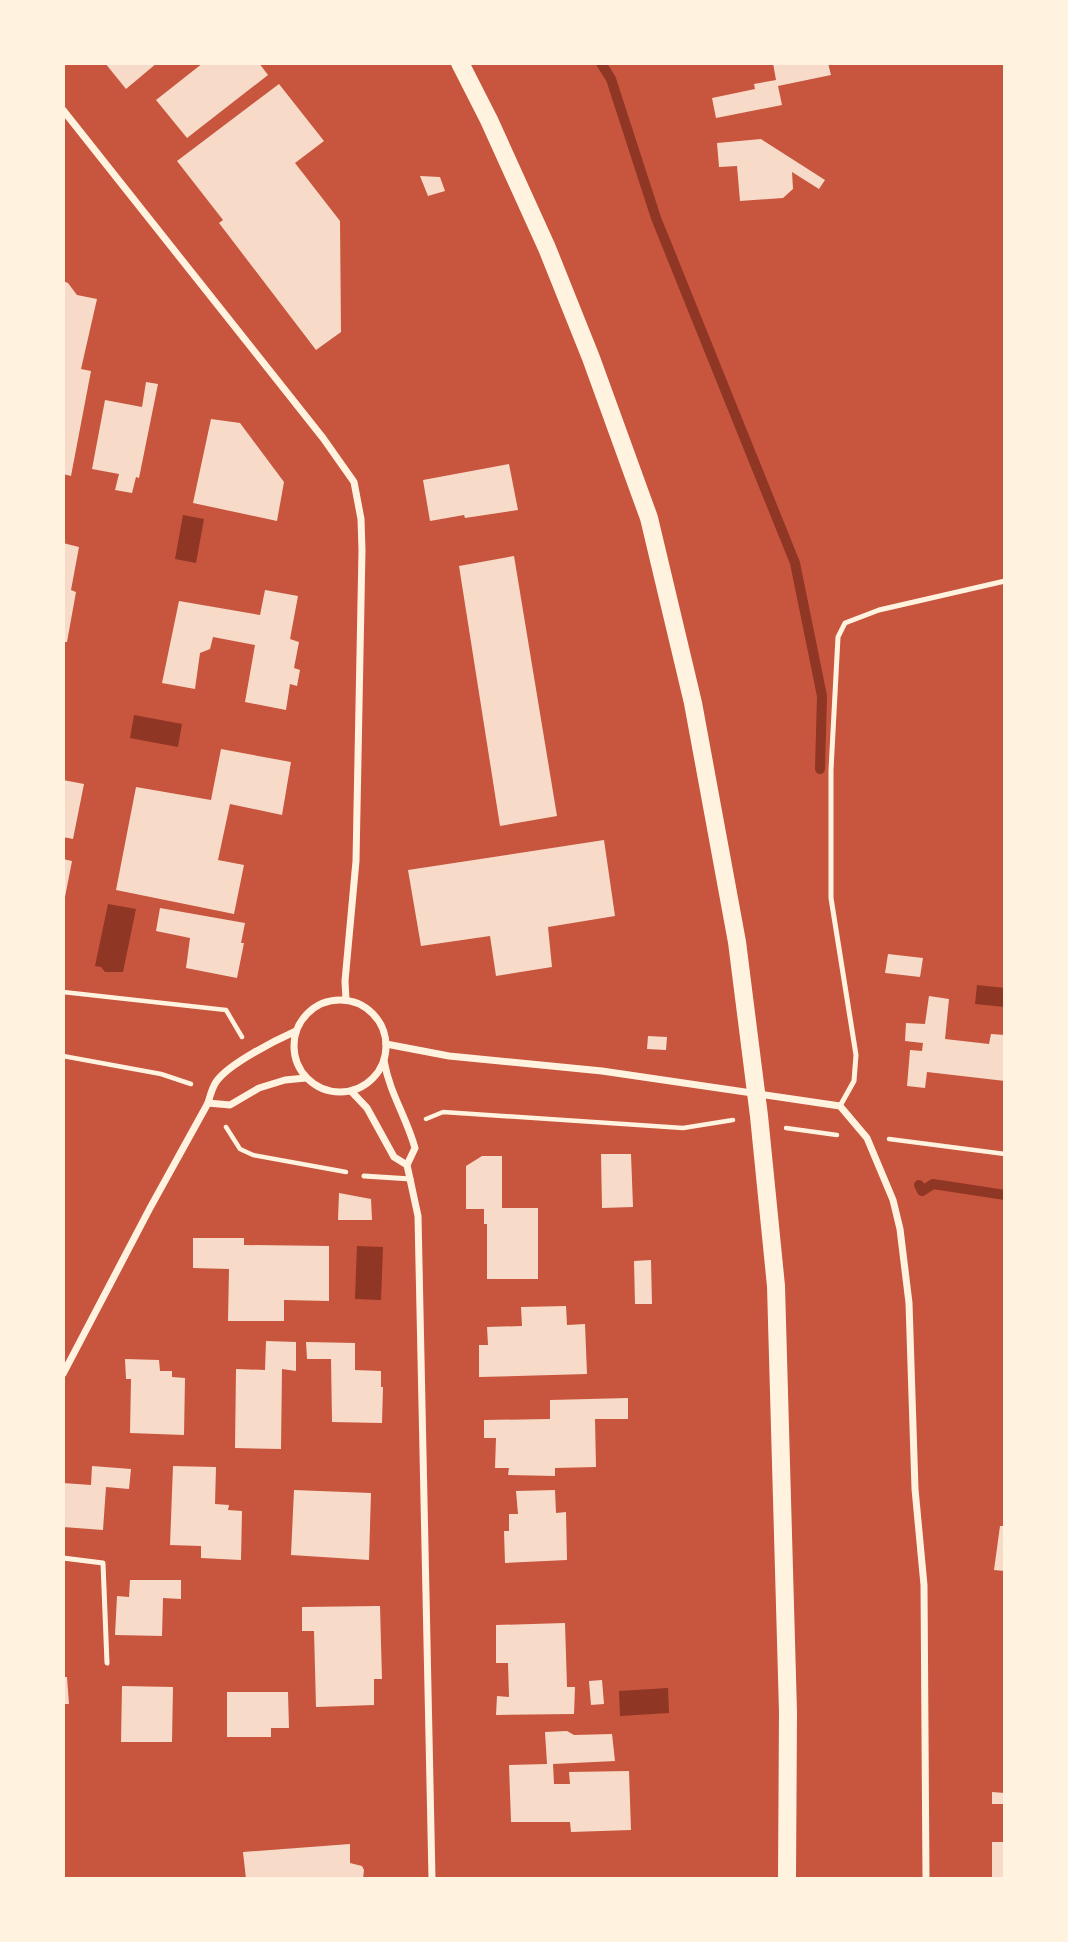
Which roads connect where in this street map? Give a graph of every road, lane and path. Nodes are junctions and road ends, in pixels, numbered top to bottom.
1 (460, 63) edge
2 (63, 110) edge
3 (1005, 581) edge
4 (63, 992) edge
5 (346, 1000) junction
6 (296, 1031) junction
7 (242, 1037) dead end
8 (386, 1044) junction
9 (63, 1056) edge
10 (384, 1061) junction
11 (306, 1078) junction
12 (195, 1086) dead end
13 (351, 1091) junction
14 (208, 1103) junction
15 (840, 1106) junction
16 (740, 1121) dead end
17 (419, 1123) dead end
18 (223, 1124) dead end
19 (777, 1127) dead end
20 (840, 1135) dead end
21 (888, 1139) dead end
22 (1005, 1154) edge
23 (407, 1165) junction
24 (364, 1175) joint
25 (411, 1179) junction
26 (63, 1374) edge
27 (63, 1558) edge
28 (107, 1663) dead end
29 (432, 1879) edge
30 (788, 1879) edge
31 (926, 1879) edge

1 - 30 main road
2 - 5 street
3 - 15 lane
4 - 7 path
5 - 6 street
5 - 8 street
6 - 11 street
6 - 14 street
8 - 10 street
8 - 15 street
9 - 12 path
10 - 13 street
10 - 23 street
11 - 13 street
11 - 14 street
13 - 23 street
14 - 26 street
15 - 31 street
16 - 17 path
18 - 24 path
19 - 20 path
21 - 22 path
23 - 25 street
24 - 25 lane
25 - 29 street
27 - 28 lane

